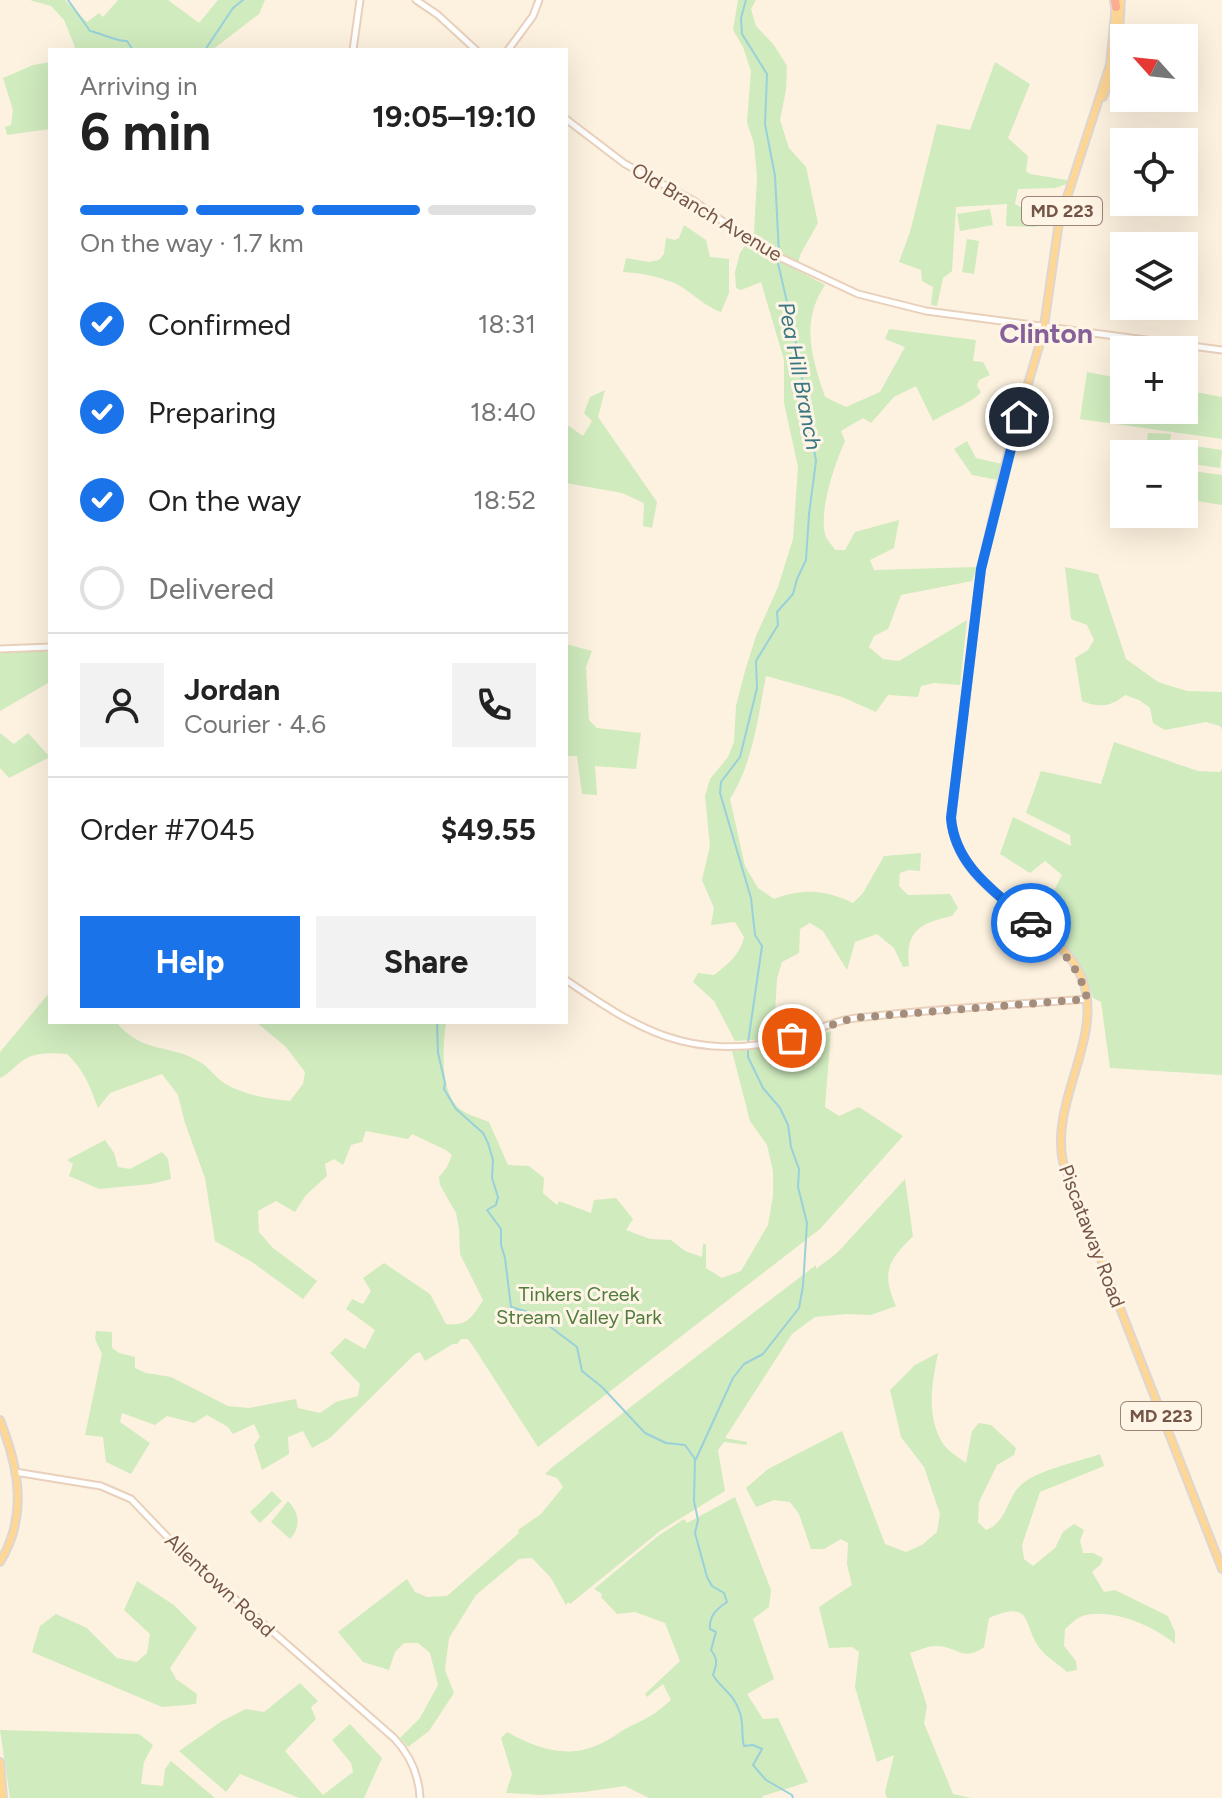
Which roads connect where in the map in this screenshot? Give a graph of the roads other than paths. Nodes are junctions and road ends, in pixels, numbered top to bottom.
1 (360, 0) edge
2 (416, 0) edge
3 (539, 0) edge
4 (1117, 2) edge
5 (1115, 24) edge
6 (1121, 24) edge
7 (353, 48) edge
8 (474, 48) edge
9 (509, 48) edge
10 (1110, 61) edge
11 (1110, 80) edge
12 (1100, 100) junction
13 (568, 121) edge
14 (1044, 326) junction
15 (1222, 350) edge
16 (48, 647) edge
17 (0, 649) edge
18 (568, 981) edge
19 (1087, 999) junction
20 (0, 1420) edge
21 (14, 1472) junction
22 (0, 1562) edge
23 (1222, 1569) edge
24 (0, 1762) edge
25 (3, 1798) edge
26 (420, 1798) edge

1 - 7 main road
2 - 8 main road
3 - 9 main road
4 - 5 main road, MD 223
4 - 6 main road
10 - 12 main road, MD 223
11 - 12 main road, MD 223
12 - 14 main road, MD 223
13 - 14 main road, Old Branch Avenue
14 - 15 main road, Old Branch Avenue
14 - 19 main road, Piscataway Road / MD 223
16 - 17 main road
18 - 19 main road
19 - 23 main road, Piscataway Road / MD 223
20 - 21 main road
21 - 22 main road
21 - 26 main road, Allentown Road
24 - 25 main road

